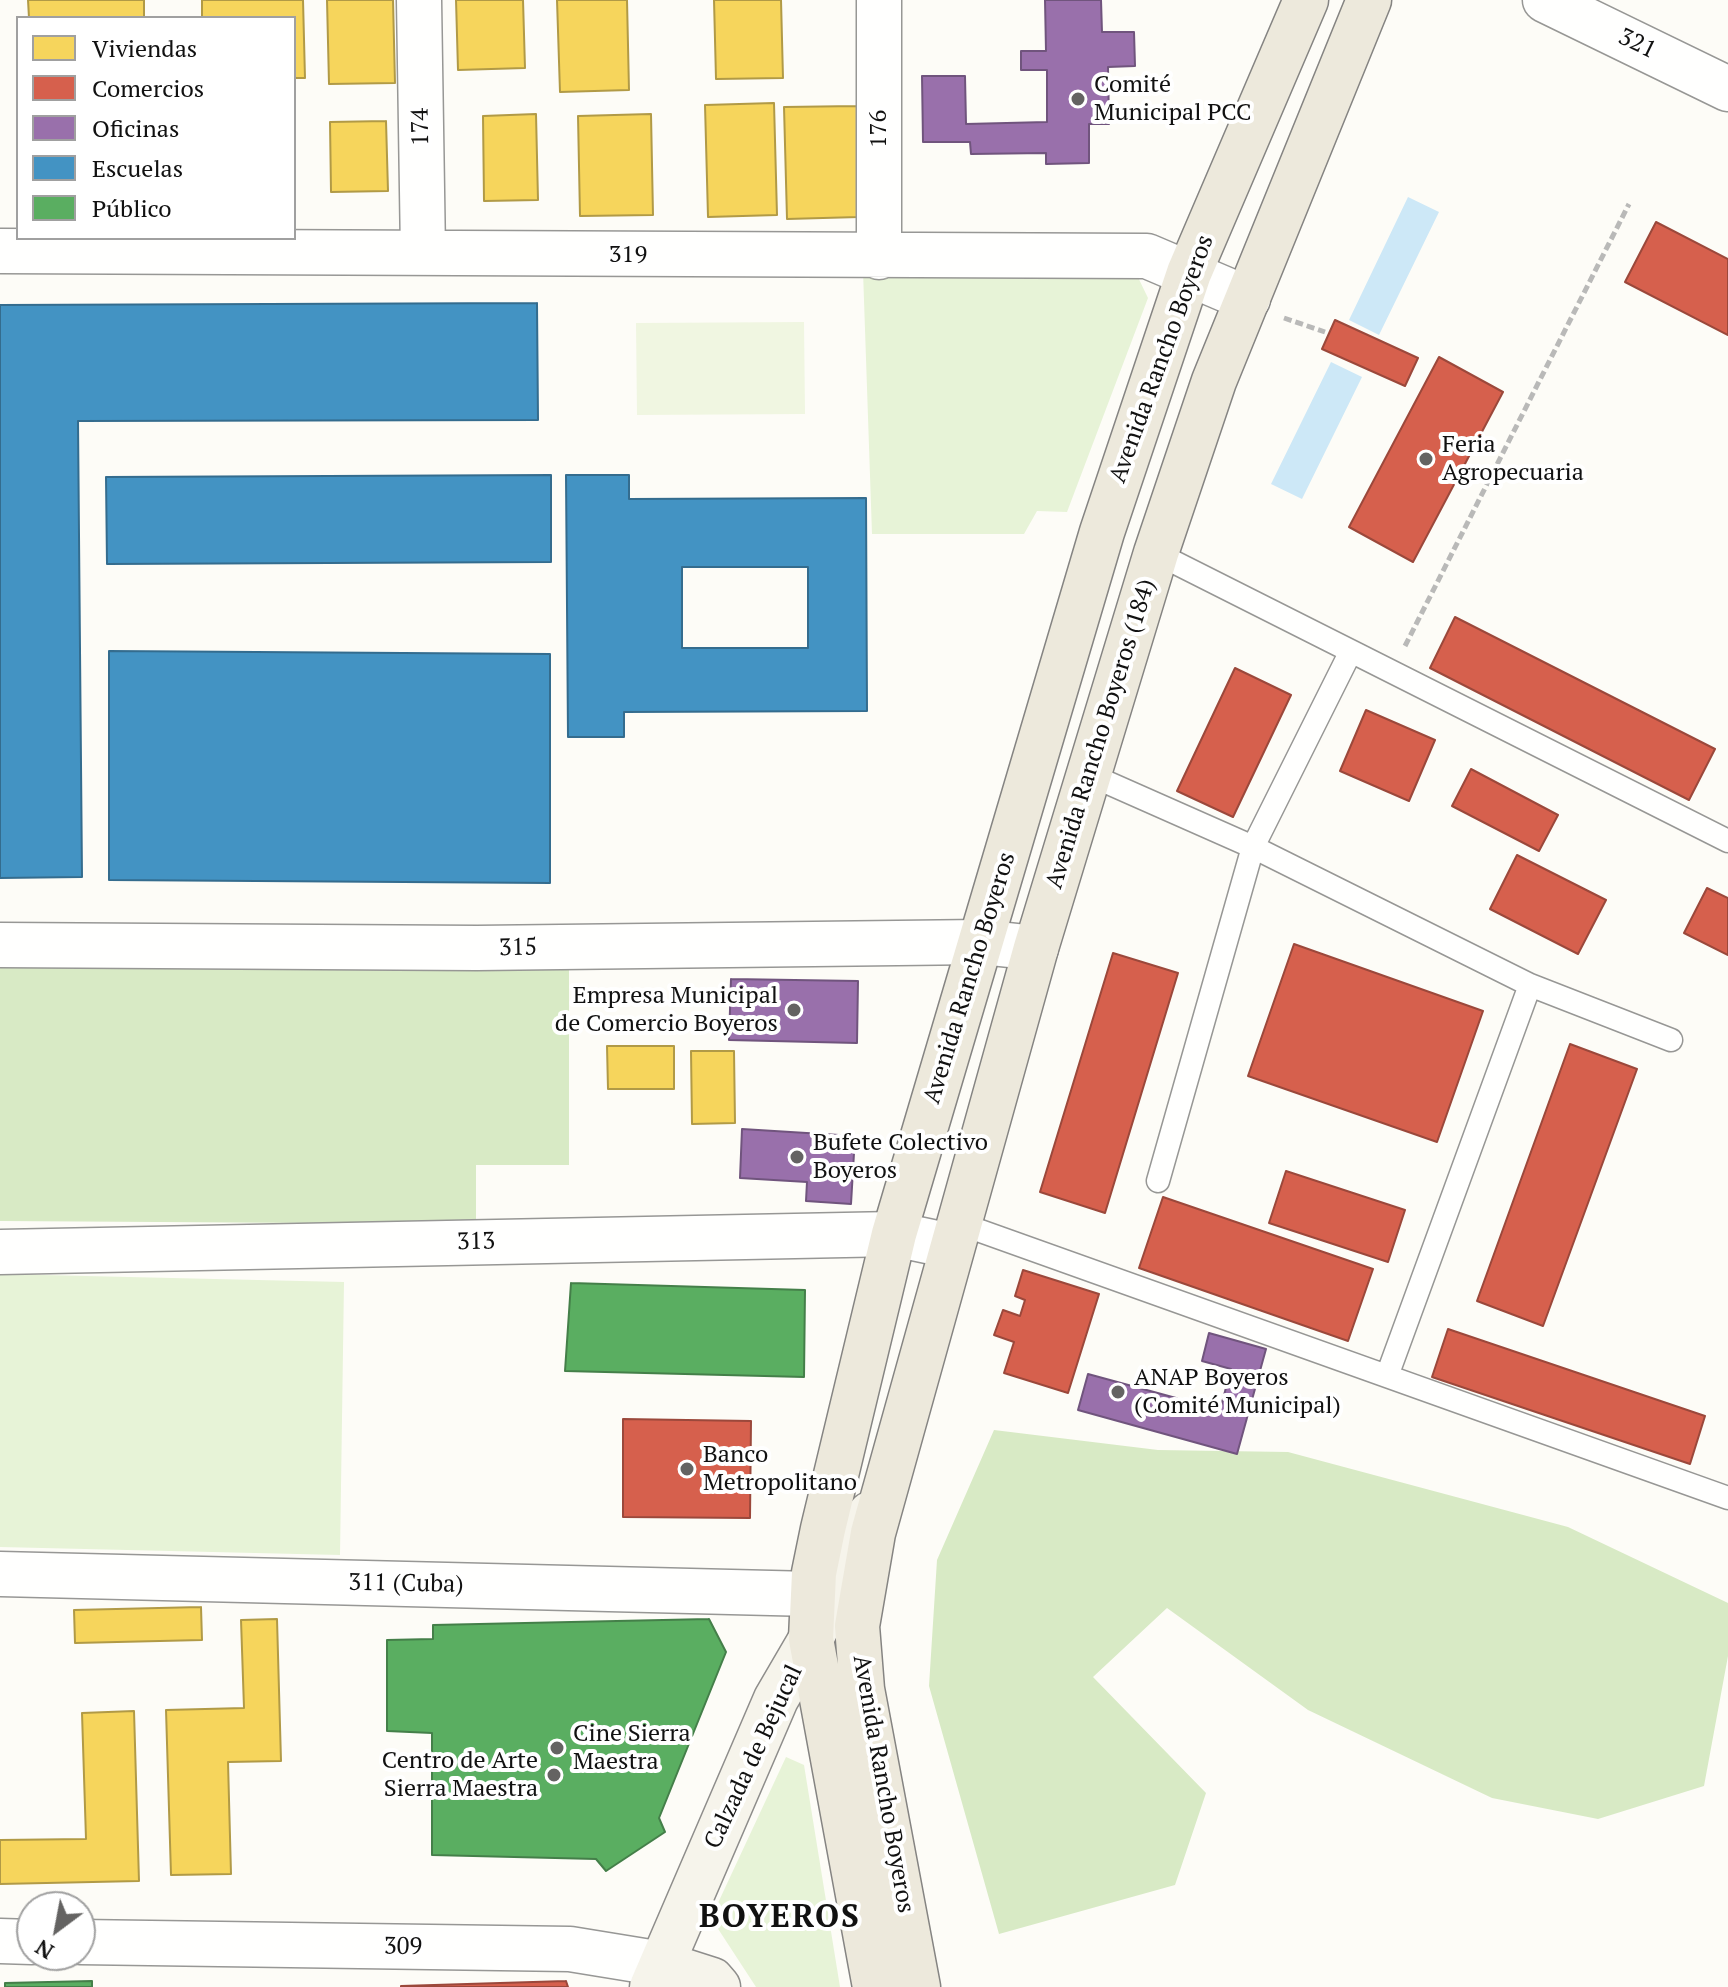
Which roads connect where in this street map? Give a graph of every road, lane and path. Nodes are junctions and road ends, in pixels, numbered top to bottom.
1 (419, 0) edge
2 (879, 0) edge
3 (1306, 0) edge
4 (1369, 0) edge
5 (1545, 0) edge
6 (1728, 89) edge
7 (1629, 204) dead end
8 (0, 251) edge
9 (423, 253) junction
10 (879, 257) junction
11 (1189, 273) junction
12 (1248, 299) junction
13 (1156, 553) junction
14 (1350, 653) junction
15 (1392, 672) junction
16 (1088, 774) junction
17 (1728, 841) edge
18 (1253, 847) junction
19 (981, 942) junction
20 (0, 945) edge
21 (1036, 948) junction
22 (1530, 985) junction
23 (1671, 1040) dead end
24 (1158, 1181) dead end
25 (894, 1234) junction
26 (954, 1234) junction
27 (0, 1252) edge
28 (1387, 1376) junction
29 (884, 1486) junction
30 (1728, 1498) edge
31 (0, 1574) edge
32 (812, 1594) junction
33 (811, 1639) junction
34 (96, 1942) edge
35 (657, 1976) edge
36 (718, 1987) edge
37 (875, 1987) edge
38 (918, 1987) edge

1 - 9 street, 174
2 - 10 street, 176
3 - 11 main road, Avenida Rancho Boyeros
4 - 12 main road, Avenida Rancho Boyeros (184)
5 - 6 street, 321
7 - 15 path
8 - 9 street, 319
9 - 10 street, 319
10 - 11 street, 319
11 - 12 street, 319
11 - 19 main road, Avenida Rancho Boyeros
12 - 13 main road, Avenida Rancho Boyeros (184)
13 - 14 lane
13 - 16 main road, Avenida Rancho Boyeros (184)
14 - 15 lane
14 - 18 lane
15 - 17 lane
16 - 18 lane
16 - 21 main road, Avenida Rancho Boyeros (184)
18 - 22 lane
18 - 24 lane
19 - 20 street, 315
19 - 21 street, 315
19 - 25 main road, Avenida Rancho Boyeros
21 - 26 main road, Avenida Rancho Boyeros (184)
22 - 23 lane
22 - 28 lane
25 - 26 street, 313
25 - 27 street, 313
25 - 32 main road, Avenida Rancho Boyeros
26 - 28 lane
26 - 29 main road, Avenida Rancho Boyeros (184)
28 - 30 lane
29 - 33 main road, Calzada de Bejucal
29 - 38 main road, Avenida Rancho Boyeros
31 - 32 street, 311 (Cuba)
32 - 33 main road, Avenida Rancho Boyeros
33 - 35 main road, Calzada de Bejucal
33 - 37 main road, Avenida Rancho Boyeros
34 - 35 street, 309
35 - 36 main road, 309

